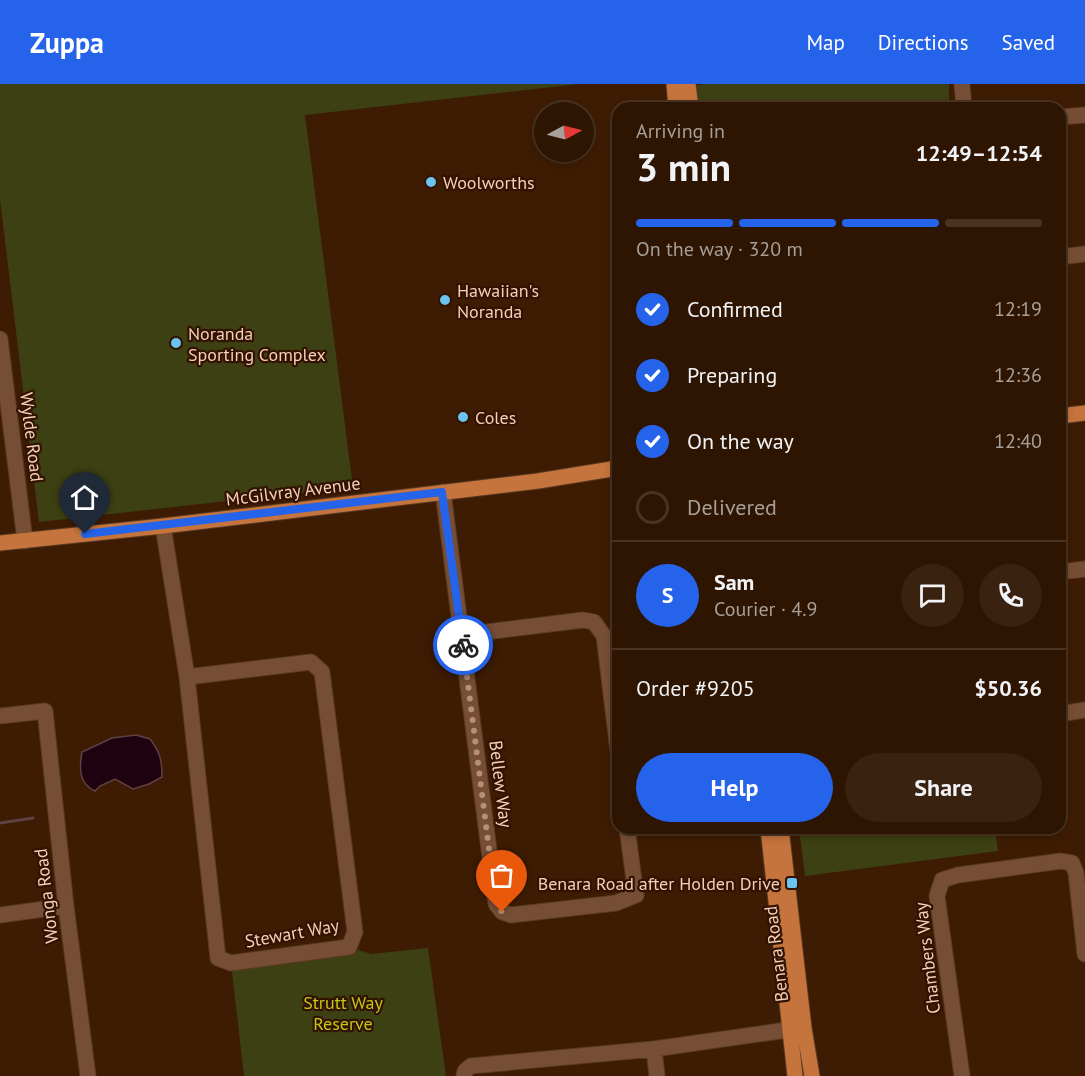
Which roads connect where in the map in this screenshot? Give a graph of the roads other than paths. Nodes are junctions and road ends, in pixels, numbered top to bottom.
1 (674, 84) edge
2 (688, 84) edge
3 (962, 84) edge
4 (675, 102) edge
5 (690, 102) edge
6 (964, 102) edge
7 (1085, 115) edge
8 (1066, 117) edge
9 (1085, 254) edge
10 (1066, 256) edge
11 (0, 339) edge
12 (2, 364) edge
13 (1085, 413) edge
14 (1066, 415) edge
15 (612, 469) edge
16 (591, 474) junction
17 (612, 474) edge
18 (442, 492) junction
19 (163, 526) junction
20 (26, 541) junction
21 (0, 543) edge
22 (1085, 569) edge
23 (1066, 571) edge
24 (462, 634) junction
25 (187, 677) junction
26 (612, 702) edge
27 (1085, 710) edge
28 (1066, 713) edge
29 (0, 716) edge
30 (628, 834) edge
31 (769, 834) edge
32 (781, 834) edge
33 (66, 906) junction
34 (0, 915) edge
35 (1085, 954) edge
36 (797, 1029) junction
37 (654, 1049) junction
38 (88, 1076) edge
39 (464, 1076) edge
40 (657, 1076) edge
41 (795, 1076) edge
42 (812, 1076) edge
43 (962, 1076) edge

1 - 4 main road
2 - 5 main road
3 - 6 street
7 - 8 street
9 - 10 street
11 - 12 street, Wylde Road
12 - 20 street, Wylde Road
13 - 14 main road
15 - 16 main road, McGilvray Avenue
16 - 17 main road, McGilvray Avenue
16 - 18 main road, McGilvray Avenue
18 - 19 main road, McGilvray Avenue
18 - 24 street, Bellew Way
19 - 20 main road, McGilvray Avenue
19 - 25 street, Stewart Way
20 - 21 main road, McGilvray Avenue
22 - 23 street
24 - 26 street
24 - 30 street, Bellew Way
25 - 25 street, Stewart Way
27 - 28 street
29 - 33 street, Wonga Road
31 - 36 main road, Benara Road
32 - 36 main road, Benara Road
33 - 34 street
33 - 38 street, Wonga Road
35 - 43 street, Chambers Way
36 - 37 street
36 - 41 main road, Benara Road
36 - 42 main road, Benara Road
37 - 39 street
37 - 40 street

